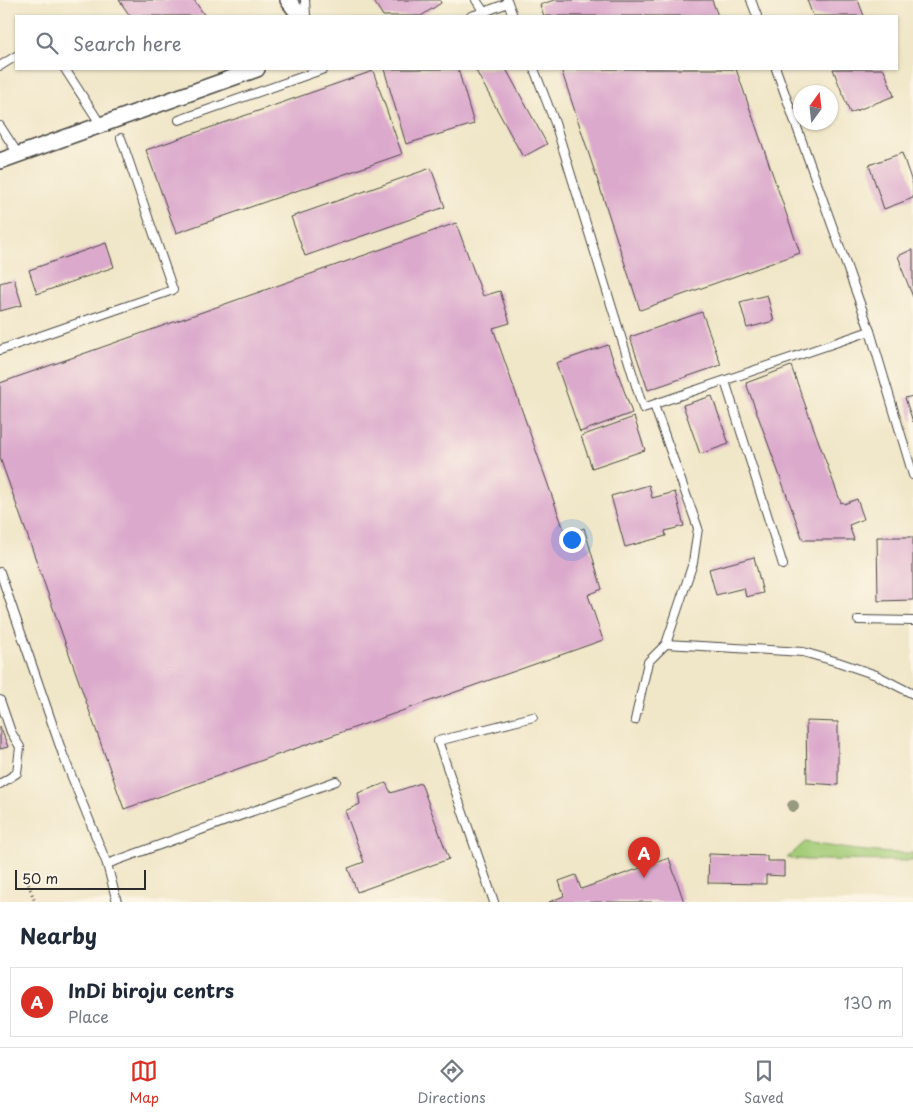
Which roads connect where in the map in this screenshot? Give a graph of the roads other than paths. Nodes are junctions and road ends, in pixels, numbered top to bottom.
1 (288, 0) edge
2 (305, 0) edge
3 (476, 0) edge
4 (751, 0) edge
5 (508, 2) edge
6 (484, 12) junction
7 (299, 15) edge
8 (306, 15) edge
9 (474, 15) edge
10 (513, 15) edge
11 (757, 15) edge
12 (15, 57) edge
13 (0, 66) edge
14 (66, 70) edge
15 (254, 70) edge
16 (321, 70) edge
17 (534, 70) edge
18 (776, 70) edge
19 (179, 120) dead end
20 (101, 125) junction
21 (0, 126) edge
22 (122, 138) dead end
23 (18, 154) junction
24 (0, 161) edge
25 (870, 331) junction
26 (0, 350) edge
27 (725, 381) junction
28 (654, 405) junction
29 (913, 475) edge
30 (783, 565) dead end
31 (0, 572) edge
32 (858, 620) dead end
33 (913, 621) edge
34 (666, 644) junction
35 (913, 694) edge
36 (0, 700) edge
37 (533, 717) dead end
38 (635, 720) dead end
39 (336, 781) dead end
40 (0, 784) edge
41 (107, 864) junction
42 (117, 902) edge
43 (494, 902) edge

1 - 7 street
2 - 8 lane
3 - 6 lane
4 - 11 lane
5 - 6 lane
5 - 10 lane
6 - 9 lane
12 - 13 lane
14 - 20 lane
15 - 20 street
16 - 19 lane
17 - 28 lane
18 - 25 lane
20 - 23 street
21 - 23 lane
22 - 26 lane
23 - 24 street
25 - 27 lane
25 - 29 lane
27 - 28 lane
27 - 30 lane
28 - 34 lane
31 - 41 lane
32 - 33 lane
34 - 35 lane
34 - 38 lane
36 - 40 lane
37 - 43 lane
39 - 41 lane
41 - 42 lane

